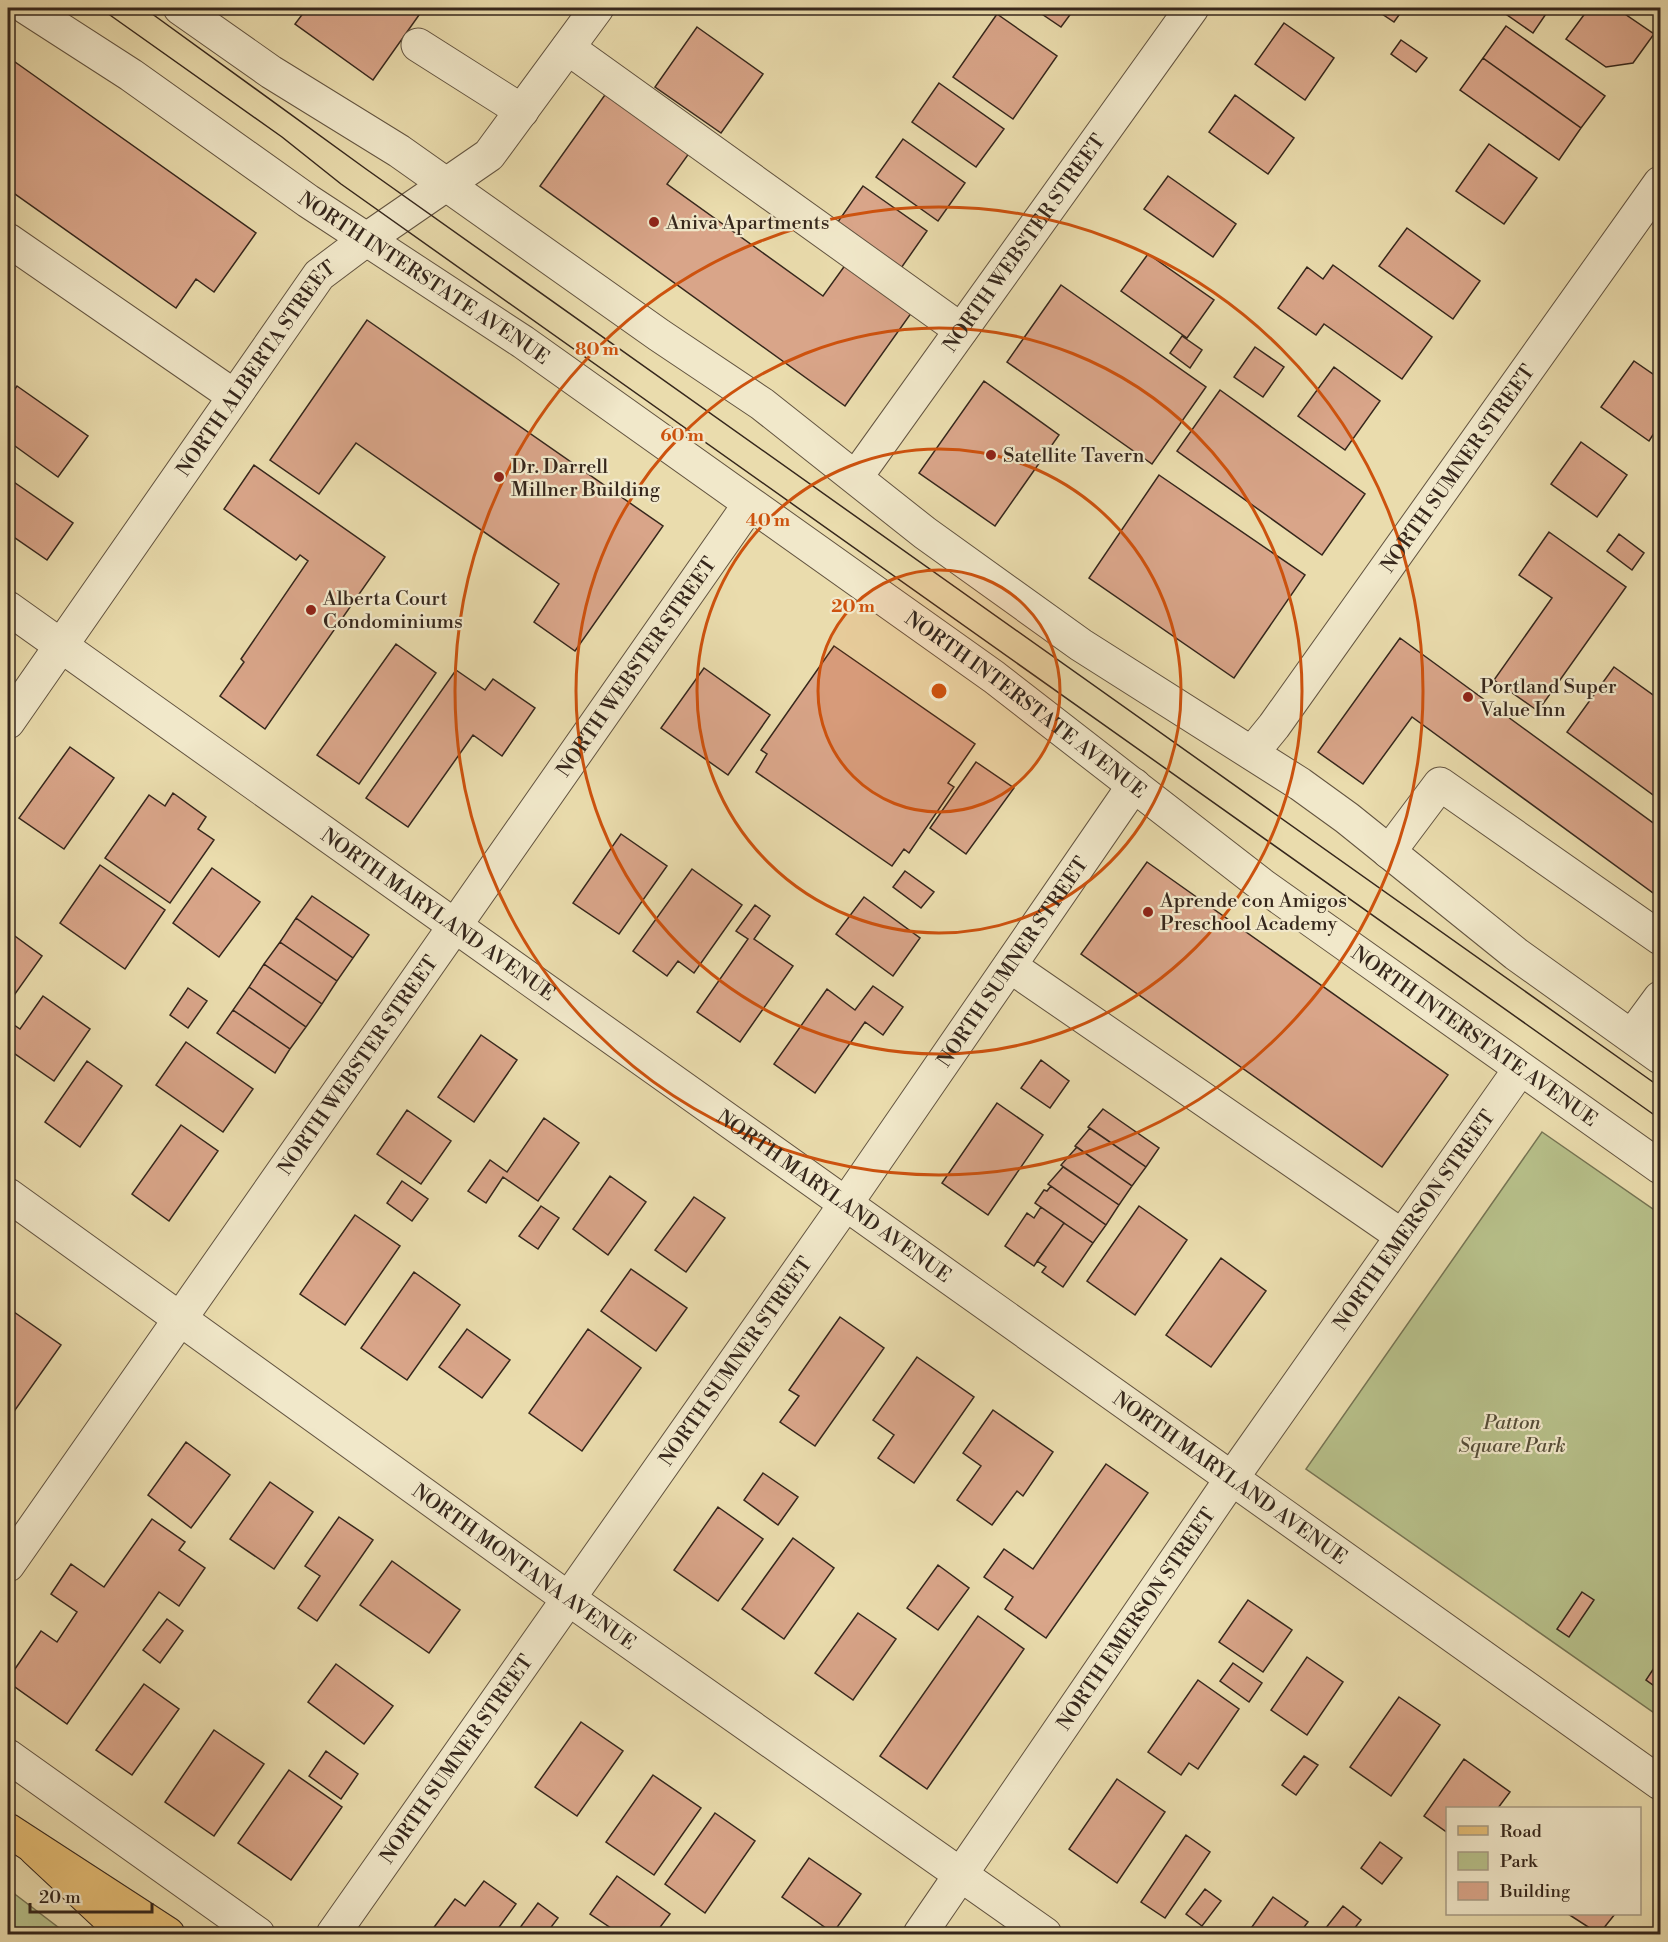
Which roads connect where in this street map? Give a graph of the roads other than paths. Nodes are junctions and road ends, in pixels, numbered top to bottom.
1 (27, 8) edge
2 (180, 8) edge
3 (597, 8) edge
4 (1192, 8) edge
5 (418, 45) dead end
6 (568, 48) junction
7 (522, 111) junction
8 (1660, 183) edge
9 (445, 184) junction
10 (367, 239) junction
11 (8, 240) edge
12 (961, 330) junction
13 (234, 396) junction
14 (856, 477) junction
15 (749, 505) junction
16 (8, 608) edge
17 (60, 646) junction
18 (8, 722) edge
19 (1252, 753) junction
20 (1134, 785) junction
21 (1389, 852) junction
22 (456, 926) junction
23 (1660, 938) edge
24 (1010, 966) junction
25 (1660, 998) edge
26 (1632, 1036) junction
27 (1660, 1057) edge
28 (1520, 1069) junction
29 (1660, 1167) edge
30 (8, 1194) edge
31 (847, 1202) junction
32 (1402, 1236) junction
33 (180, 1319) junction
34 (1232, 1479) junction
35 (8, 1565) edge
36 (569, 1599) junction
37 (8, 1756) edge
38 (1660, 1783) edge
39 (8, 1830) edge
40 (35, 1850) junction
41 (961, 1875) junction
42 (126, 1935) edge
43 (168, 1935) edge
44 (258, 1935) edge
45 (333, 1935) edge
46 (920, 1935) edge
47 (1045, 1935) edge

1 - 10 street, NORTH INTERSTATE AVENUE
2 - 9 street
3 - 6 street, NORTH ALBERTA STREET
4 - 12 street, NORTH WEBSTER STREET
5 - 7 street
6 - 7 street, NORTH ALBERTA STREET
6 - 12 street
7 - 9 street, NORTH ALBERTA STREET
8 - 19 street, NORTH SUMNER STREET
9 - 10 street, NORTH ALBERTA STREET
9 - 14 street
10 - 13 street, NORTH ALBERTA STREET
10 - 15 street, NORTH INTERSTATE AVENUE
11 - 13 street
12 - 14 street, NORTH WEBSTER STREET
13 - 17 street, NORTH ALBERTA STREET
14 - 19 street
15 - 20 street, NORTH INTERSTATE AVENUE
15 - 22 street, NORTH WEBSTER STREET
16 - 17 street, NORTH MARYLAND AVENUE
17 - 18 street, NORTH ALBERTA STREET
17 - 22 street, NORTH MARYLAND AVENUE
19 - 21 street
20 - 24 street, NORTH SUMNER STREET
20 - 28 street, NORTH INTERSTATE AVENUE
21 - 23 street
21 - 26 street
22 - 31 street, NORTH MARYLAND AVENUE
22 - 33 street, NORTH WEBSTER STREET
24 - 31 street, NORTH SUMNER STREET
24 - 32 street
25 - 26 street
26 - 27 street
28 - 29 street, NORTH INTERSTATE AVENUE
28 - 32 street, NORTH EMERSON STREET
30 - 33 street, NORTH MONTANA AVENUE
31 - 34 street, NORTH MARYLAND AVENUE
31 - 36 street, NORTH SUMNER STREET
32 - 34 street, NORTH EMERSON STREET
33 - 35 street, NORTH WEBSTER STREET
33 - 36 street, NORTH MONTANA AVENUE
34 - 38 street, NORTH MARYLAND AVENUE
34 - 41 street, NORTH EMERSON STREET
36 - 41 street, NORTH MONTANA AVENUE
36 - 45 street, NORTH SUMNER STREET
37 - 44 street
39 - 40 main road
40 - 42 main road
40 - 43 main road
41 - 46 street, NORTH EMERSON STREET
41 - 47 street, NORTH MONTANA AVENUE

